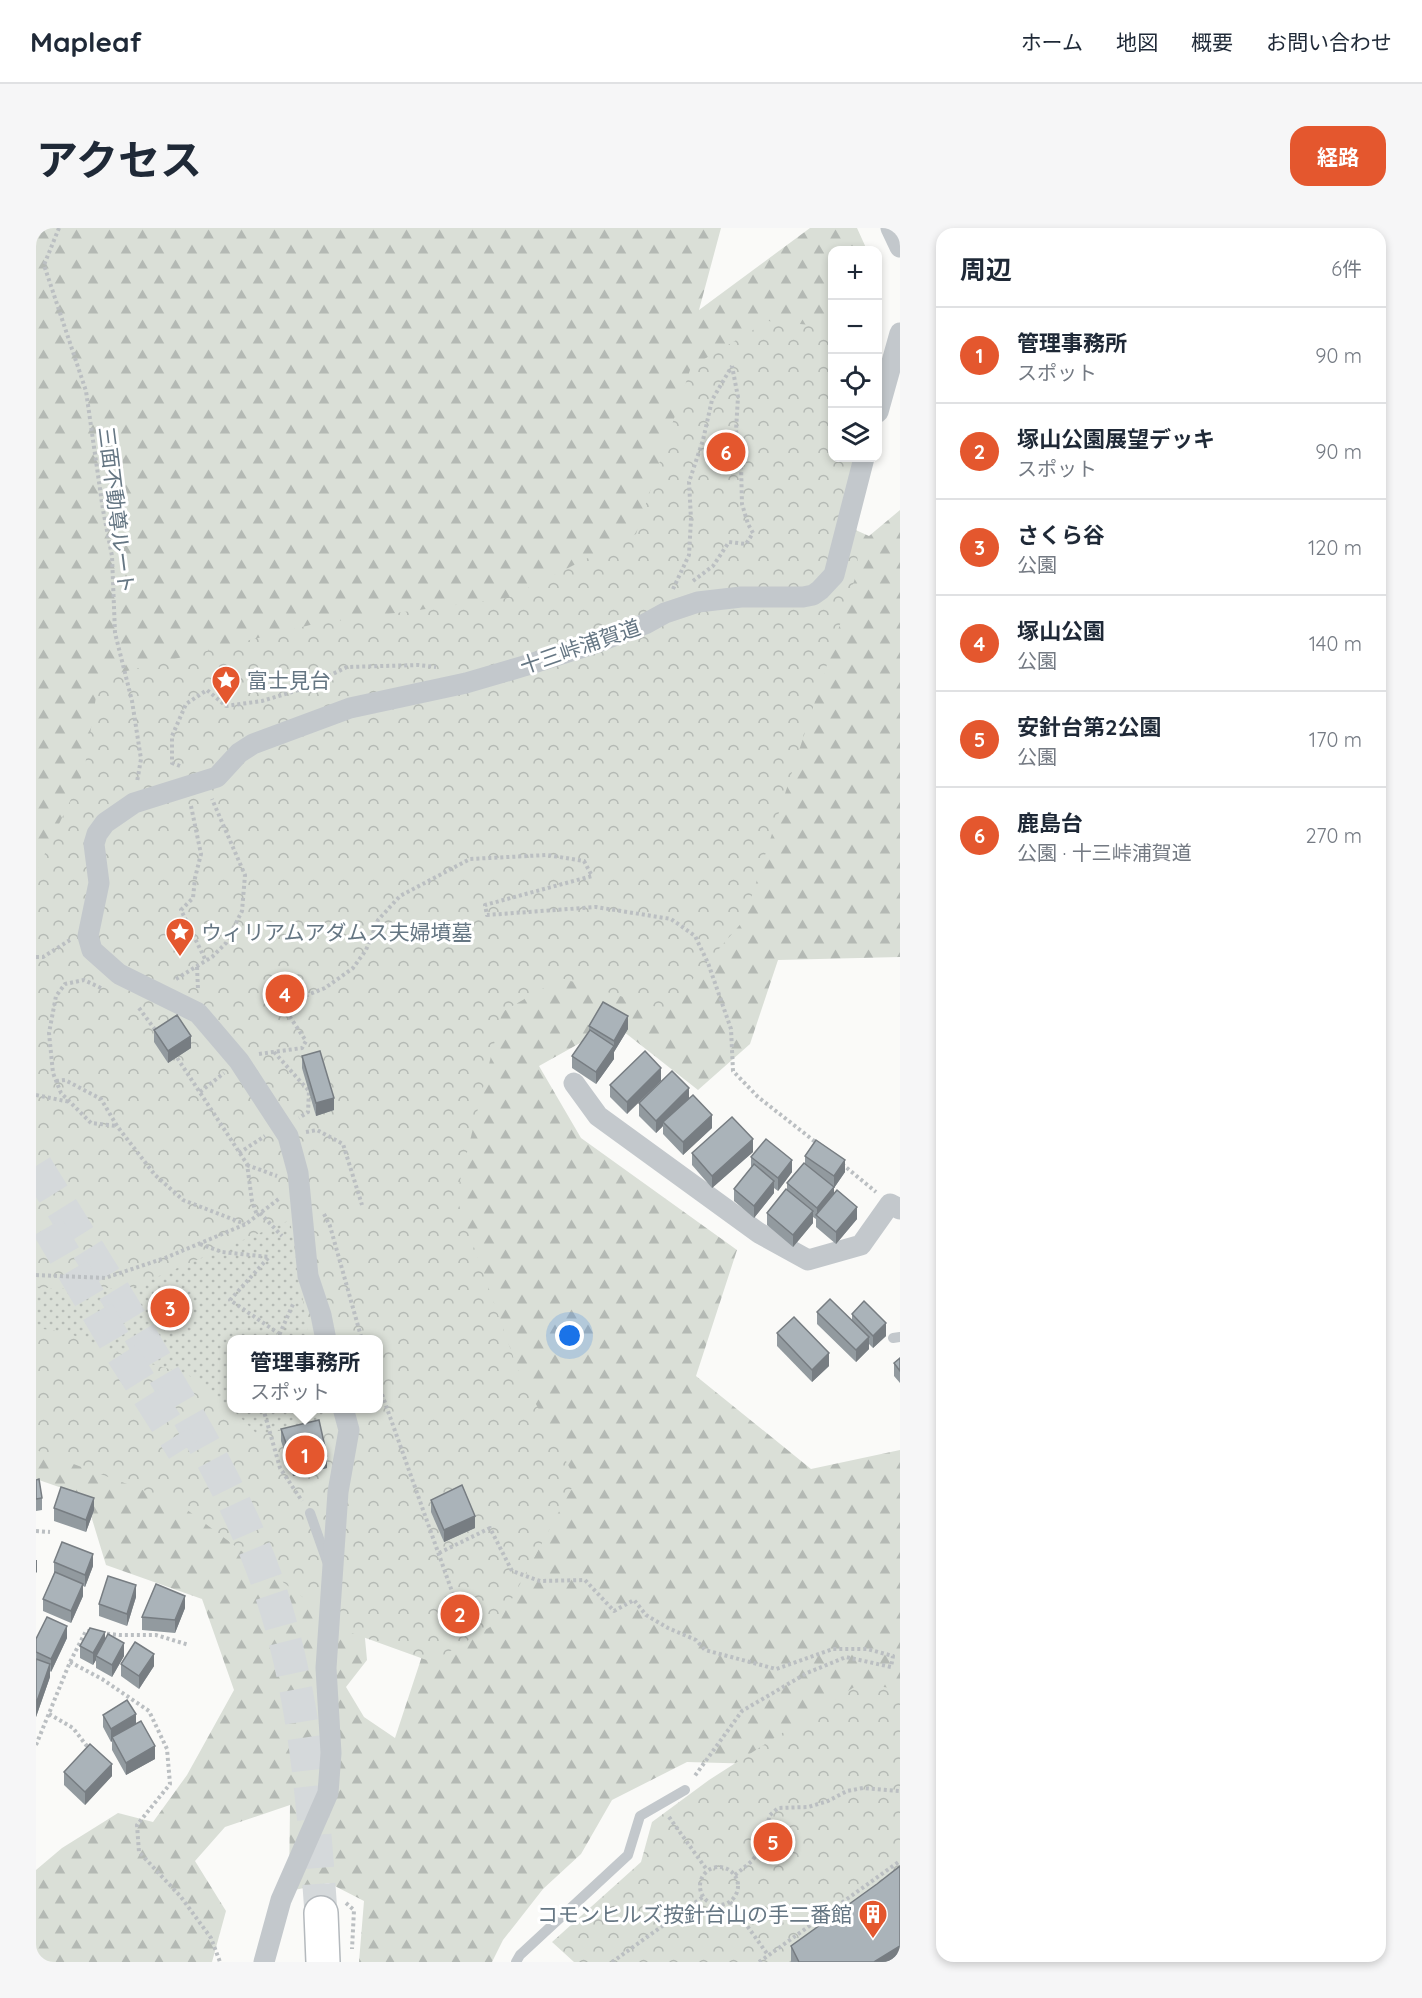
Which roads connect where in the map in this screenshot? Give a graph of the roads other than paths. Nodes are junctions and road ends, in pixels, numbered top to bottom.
1 (891, 228) edge
2 (900, 248) edge
3 (900, 333) edge
4 (879, 408) edge
5 (863, 462) edge
6 (574, 1083) dead end
7 (895, 1207) edge
8 (325, 1335) edge
9 (344, 1413) edge
10 (310, 1513) road end
11 (333, 1578) junction
12 (685, 1790) road end
13 (264, 1962) edge
14 (308, 1962) edge
15 (323, 1962) edge
16 (516, 1962) edge

1 - 2 street
3 - 4 street
5 - 8 street, 十三峠浦賀道
6 - 7 street
9 - 11 street
10 - 11 lane
11 - 13 street
12 - 16 lane
14 - 15 highway

